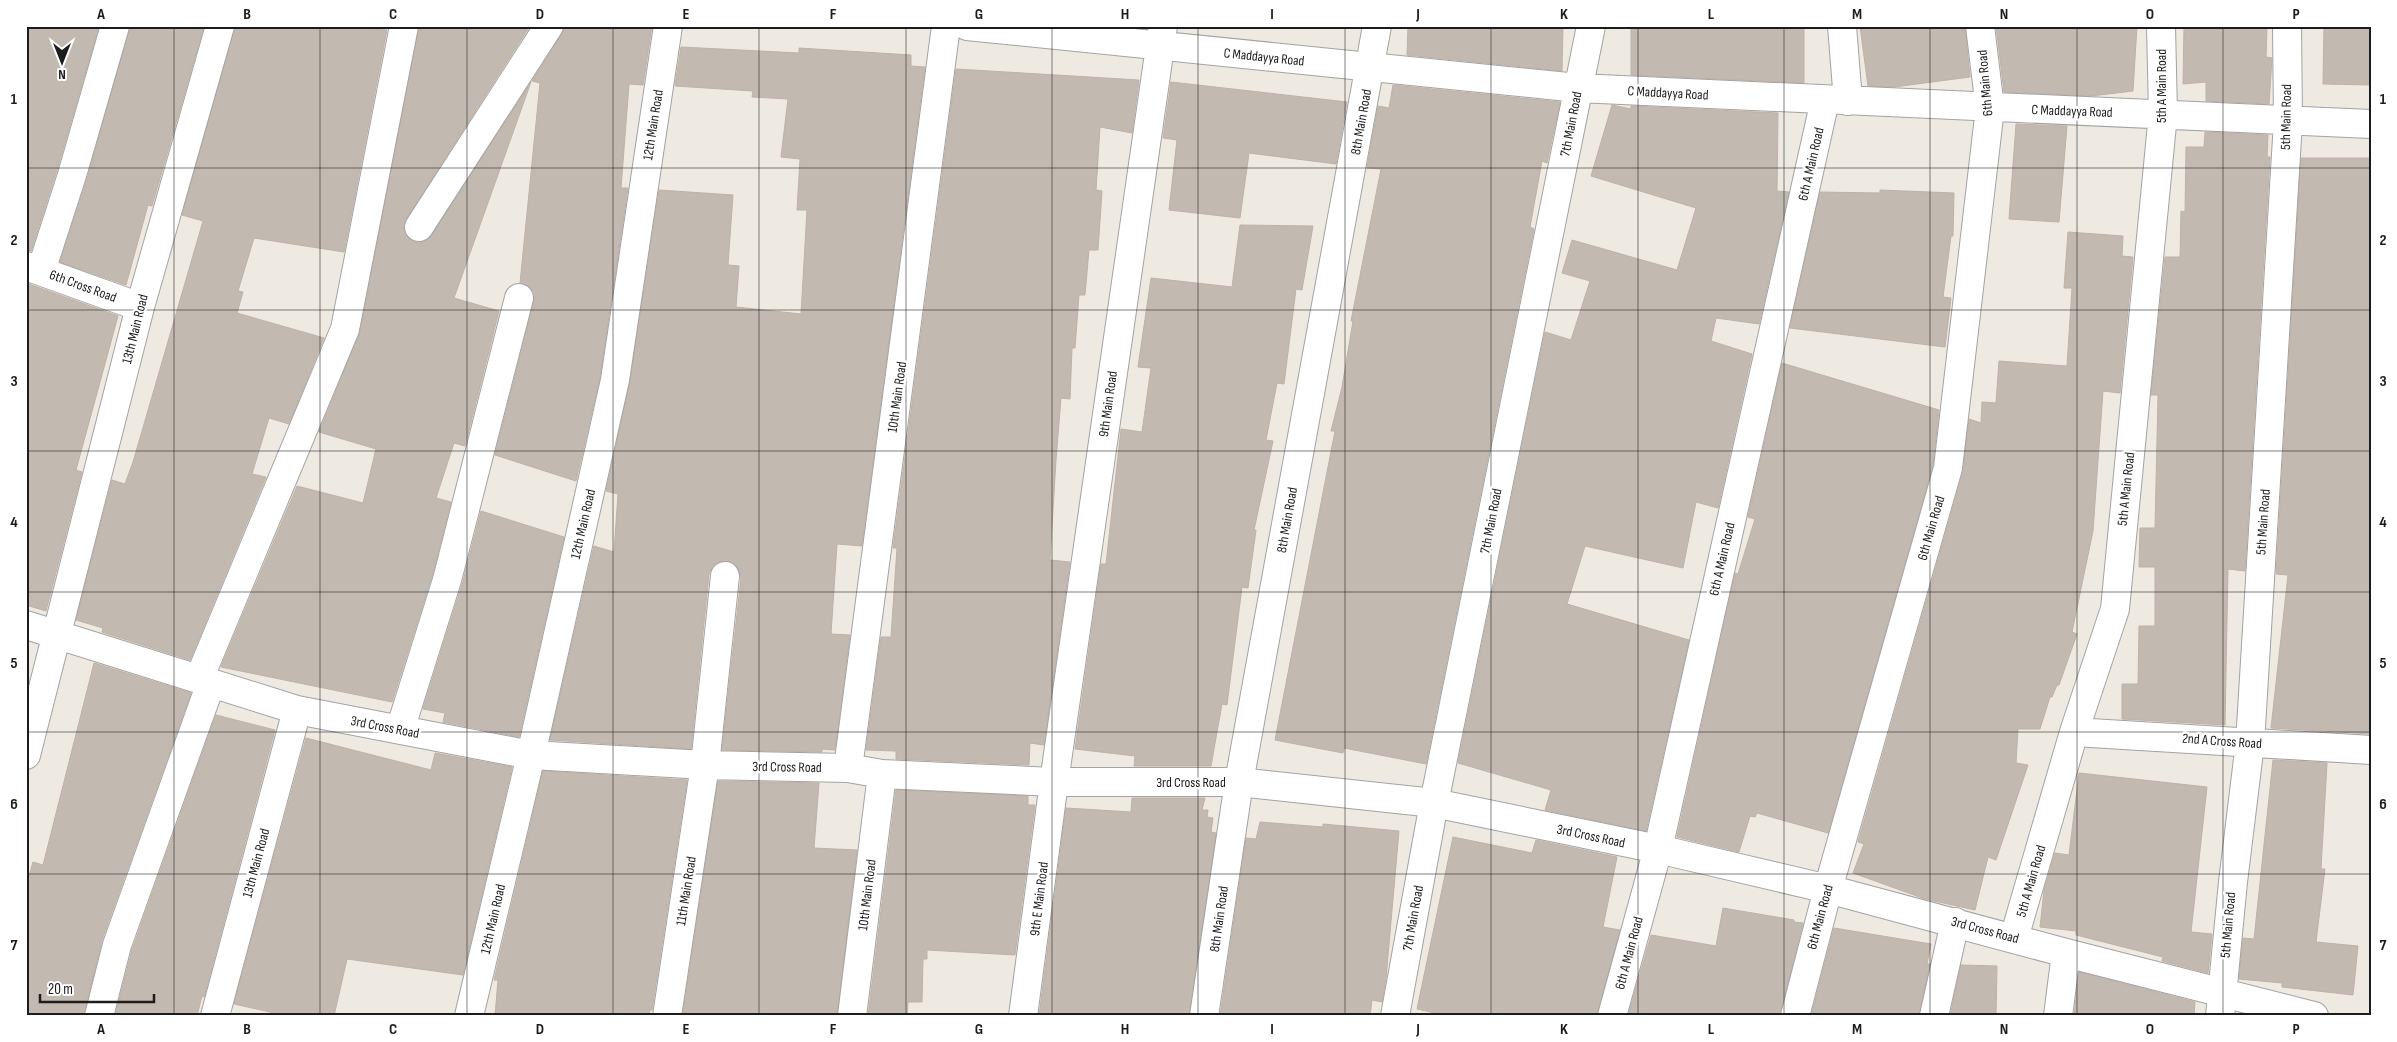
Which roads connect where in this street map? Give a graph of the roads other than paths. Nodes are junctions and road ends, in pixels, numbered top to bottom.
1 (115, 26) edge
2 (220, 26) edge
3 (404, 26) edge
4 (549, 26) edge
5 (668, 26) edge
6 (946, 26) edge
7 (967, 26) edge
8 (1378, 26) edge
9 (1591, 26) edge
10 (1842, 26) edge
11 (1980, 26) edge
12 (2161, 26) edge
13 (2287, 26) edge
14 (998, 27) edge
15 (1161, 36) edge
16 (1372, 66) junction
17 (1578, 88) junction
18 (1836, 101) junction
19 (1990, 108) junction
20 (2163, 114) junction
21 (2288, 122) junction
22 (2371, 124) edge
23 (419, 227) dead end
24 (34, 268) edge
25 (519, 298) dead end
26 (140, 307) junction
27 (725, 576) dead end
28 (26, 626) edge
29 (58, 634) junction
30 (205, 681) junction
31 (297, 710) junction
32 (400, 730) junction
33 (2074, 732) junction
34 (2250, 743) junction
35 (2371, 750) edge
36 (26, 755) edge
37 (531, 755) junction
38 (705, 765) junction
39 (848, 768) junction
40 (882, 774) junction
41 (1054, 782) junction
42 (1239, 782) junction
43 (1434, 803) junction
44 (1658, 849) junction
45 (1828, 889) junction
46 (1955, 922) junction
47 (2014, 938) junction
48 (2066, 953) junction
49 (2221, 1004) edge
50 (99, 1016) edge
51 (215, 1016) edge
52 (470, 1016) edge
53 (667, 1016) edge
54 (852, 1016) edge
55 (1024, 1016) edge
56 (1204, 1016) edge
57 (1395, 1016) edge
58 (1612, 1016) edge
59 (1795, 1016) edge
60 (1934, 1016) edge
61 (2058, 1016) edge
62 (2314, 1016) edge

1 - 24 street
2 - 26 street, 13th Main Road
3 - 30 street
4 - 23 street
5 - 37 street, 12th Main Road
6 - 39 street, 10th Main Road
7 - 14 street, C Maddayya Road
8 - 16 street, 8th Main Road
9 - 17 street, 7th Main Road
10 - 18 street, 6th A Main Road
11 - 19 street, 6th Main Road
12 - 20 street, 5th A Main Road
13 - 21 street, 5th Main Road
14 - 15 street, C Maddayya Road
15 - 16 street, C Maddayya Road
15 - 41 street, 9th Main Road
16 - 17 street, C Maddayya Road
16 - 42 street, 8th Main Road
17 - 18 street, C Maddayya Road
17 - 43 street, 7th Main Road
18 - 19 street, C Maddayya Road
18 - 44 street, 6th A Main Road
19 - 20 street, C Maddayya Road
19 - 45 street, 6th Main Road
20 - 21 street, C Maddayya Road
20 - 33 street, 5th A Main Road
21 - 22 street, C Maddayya Road
21 - 34 street, 5th Main Road
24 - 26 street, 6th Cross Road
25 - 32 street
26 - 29 street, 13th Main Road
27 - 38 street, 11th Main Road
28 - 29 street, 3rd Cross Road
29 - 30 street, 3rd Cross Road
29 - 36 street, 13th Main Road
30 - 31 street, 3rd Cross Road
30 - 50 street
31 - 32 street, 3rd Cross Road
31 - 51 street, 13th Main Road
32 - 37 street, 3rd Cross Road
33 - 34 street, 2nd A Cross Road
33 - 47 street, 5th A Main Road
34 - 35 street, 2nd A Cross Road
34 - 49 street, 5th Main Road
37 - 38 street, 3rd Cross Road
37 - 52 street, 12th Main Road
38 - 39 street, 3rd Cross Road
38 - 53 street, 11th Main Road
39 - 40 street, 3rd Cross Road
40 - 41 street, 3rd Cross Road
40 - 54 street, 10th Main Road
41 - 42 street, 3rd Cross Road
41 - 55 street, 9th E Main Road
42 - 43 street, 3rd Cross Road
42 - 56 street, 8th Main Road
43 - 44 street, 3rd Cross Road
43 - 57 street, 7th Main Road
44 - 45 street, 3rd Cross Road
44 - 58 street, 6th A Main Road
45 - 46 street, 3rd Cross Road
45 - 59 street, 6th Main Road
46 - 47 street, 3rd Cross Road
46 - 60 street
47 - 48 street, 3rd Cross Road
48 - 49 street, 3rd Cross Road
48 - 61 street
49 - 62 street, 3rd Cross Road

